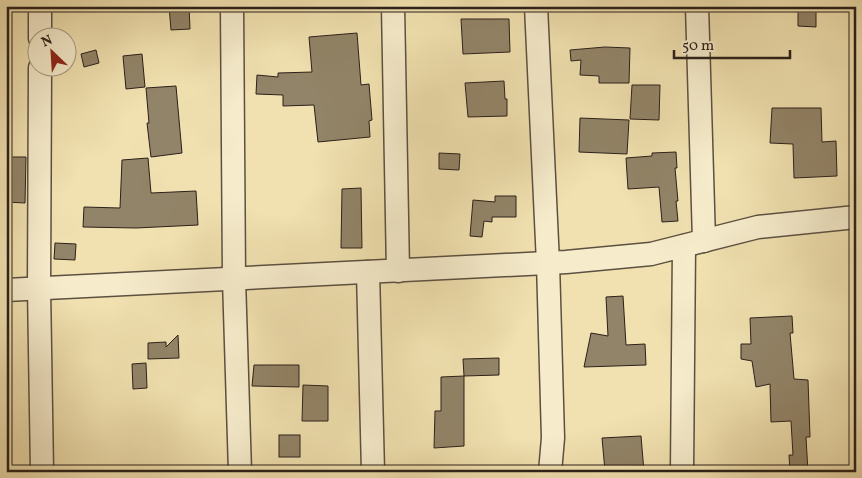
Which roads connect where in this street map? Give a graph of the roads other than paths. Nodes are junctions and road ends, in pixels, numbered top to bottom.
1 (40, 6) edge
2 (232, 6) edge
3 (393, 6) edge
4 (536, 6) edge
5 (697, 6) edge
6 (40, 28) edge
7 (40, 78) edge
8 (856, 217) edge
9 (694, 243) junction
10 (548, 263) junction
11 (398, 270) junction
12 (368, 272) junction
13 (234, 279) junction
14 (39, 288) junction
15 (6, 290) edge
16 (42, 472) edge
17 (240, 472) edge
18 (373, 472) edge
19 (550, 472) edge
20 (682, 472) edge

1 - 6 street
2 - 13 street
3 - 11 street
4 - 10 street
5 - 9 street
7 - 14 street
8 - 9 street
9 - 10 street
9 - 20 street
10 - 11 street
10 - 19 street
11 - 12 street
12 - 13 street
12 - 18 street
13 - 14 street
13 - 17 street
14 - 15 street
14 - 16 street

